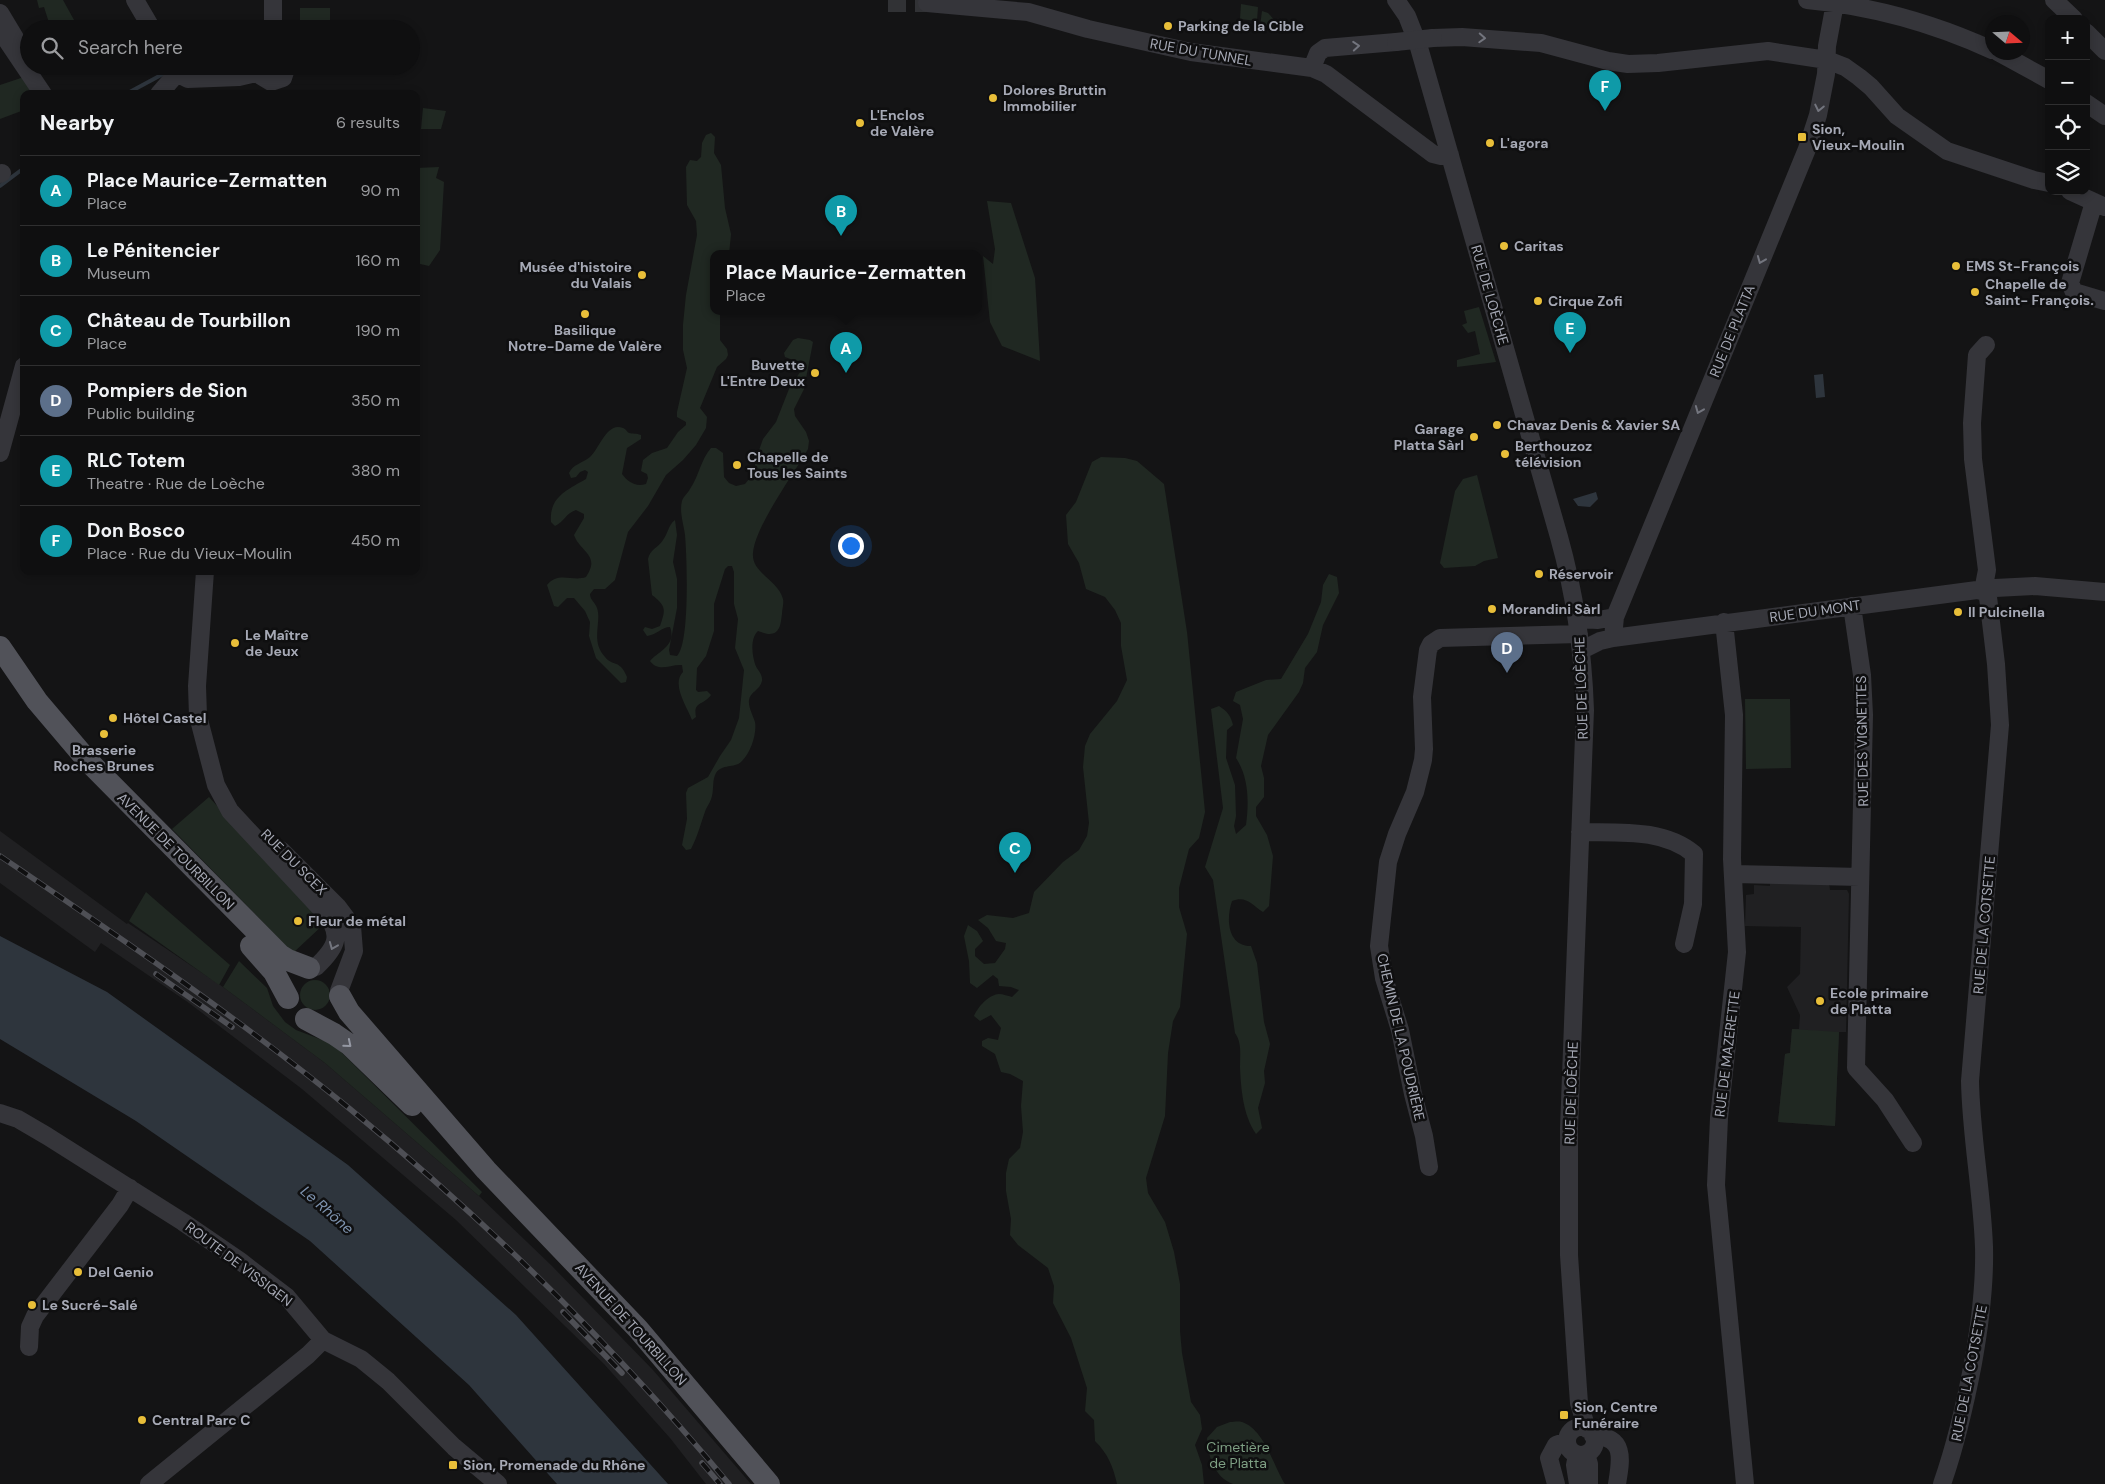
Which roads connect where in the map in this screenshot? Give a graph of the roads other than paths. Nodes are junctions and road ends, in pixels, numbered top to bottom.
1 (135, 0) edge
2 (273, 0) edge
3 (1396, 0) edge
4 (1807, 0) edge
5 (2054, 0) edge
6 (958, 3) edge
7 (1834, 3) junction
8 (927, 4) dead end
9 (2070, 15) edge
10 (1, 20) edge
11 (147, 20) edge
12 (274, 20) edge
13 (2090, 36) edge
14 (20, 45) edge
15 (1985, 47) edge
16 (20, 51) edge
17 (2105, 51) edge
18 (1315, 60) junction
19 (1827, 60) junction
20 (2013, 60) edge
21 (35, 75) edge
22 (39, 75) edge
23 (172, 75) edge
24 (183, 75) edge
25 (244, 75) edge
26 (262, 75) edge
27 (284, 75) edge
28 (2045, 78) edge
29 (275, 88) edge
30 (44, 90) edge
31 (45, 90) edge
32 (162, 90) edge
33 (2089, 105) edge
34 (2105, 116) edge
35 (1450, 155) junction
36 (2045, 182) edge
37 (2079, 195) edge
38 (2100, 204) edge
39 (2105, 301) edge
40 (1986, 345) dead end
41 (20, 380) edge
42 (0, 453) edge
43 (205, 575) edge
44 (1983, 591) junction
45 (2105, 592) edge
46 (1852, 606) junction
47 (1615, 617) junction
48 (1724, 622) junction
49 (1648, 633) junction
50 (1580, 634) junction
51 (1613, 638) junction
52 (0, 647) edge
53 (0, 670) edge
54 (211, 768) junction
55 (1580, 832) junction
56 (1733, 874) junction
57 (1860, 877) junction
58 (1684, 944) dead end
59 (313, 968) junction
60 (339, 994) junction
61 (288, 998) junction
62 (306, 1018) junction
63 (0, 1113) edge
64 (1913, 1143) dead end
65 (1428, 1167) dead end
66 (486, 1170) junction
67 (130, 1188) junction
68 (323, 1340) junction
69 (29, 1347) dead end
70 (1581, 1443) junction
71 (149, 1484) edge
72 (498, 1484) edge
73 (769, 1484) edge
74 (1556, 1484) edge
75 (1578, 1484) edge
76 (1588, 1484) edge
77 (1617, 1484) edge
78 (1745, 1484) edge
79 (1942, 1484) edge

1 - 11 street
2 - 12 street
3 - 35 street, RUE DE LOÈCHE
4 - 7 street
5 - 9 street
6 - 8 street, RUE DU TUNNEL
6 - 18 street, RUE DU TUNNEL
7 - 15 street
7 - 19 street, RUE DE PLATTA
10 - 14 street
10 - 16 street
13 - 17 street
18 -> 19 street, bridge
18 - 35 street, RUE DU TUNNEL
19 - 36 street
19 -> 47 street, RUE DE PLATTA
20 - 28 street
21 - 30 street
22 - 31 street
23 - 32 street
24 - 25 street
26 - 29 street
27 - 29 street
33 - 34 street
35 - 50 street, RUE DE LOÈCHE
37 - 38 street
38 - 39 street
40 - 44 street, RUE DE LA COTSETTE
41 - 42 street
43 - 54 street, RUE DU SCEX
44 - 45 street, RUE DU MONT
44 - 46 street, RUE DU MONT
44 - 79 street, RUE DE LA COTSETTE
46 - 48 street, RUE DU MONT
46 - 57 street, RUE DES VIGNETTES
47 - 49 street, RUE DU MONT
47 - 50 street
47 - 51 street, RUE DE PLATTA
48 - 49 street, RUE DU MONT
48 - 56 street, RUE DE MAZERETTE
49 - 51 street, RUE DU MONT
50 - 51 street, RUE DU MONT
50 - 55 street, RUE DE LOÈCHE
50 - 65 street, CHEMIN DE LA POUDRIÈRE
52 - 59 main road, AVENUE DE TOURBILLON
53 - 61 main road, AVENUE DE TOURBILLON
54 -> 59 street, RUE DU SCEX
54 - 60 street, RUE DU SCEX
55 - 58 street
55 - 70 street, RUE DE LOÈCHE
56 - 57 street
56 - 78 street, RUE DE MAZERETTE
57 - 64 street, RUE DES VIGNETTES
59 - 60 main road
59 - 61 main road
60 - 62 main road
60 - 66 main road, AVENUE DE TOURBILLON
61 - 62 main road
62 -> 66 main road, AVENUE DE TOURBILLON
63 - 67 street, ROUTE DE VISSIGEN
66 - 73 main road, AVENUE DE TOURBILLON
67 - 68 street, ROUTE DE VISSIGEN
67 - 69 street
68 - 71 street
68 - 72 street, ROUTE DE VISSIGEN
70 - 74 street
70 - 75 street, RUE DE LOÈCHE
70 - 76 street, RUE DE LOÈCHE
70 - 77 street

